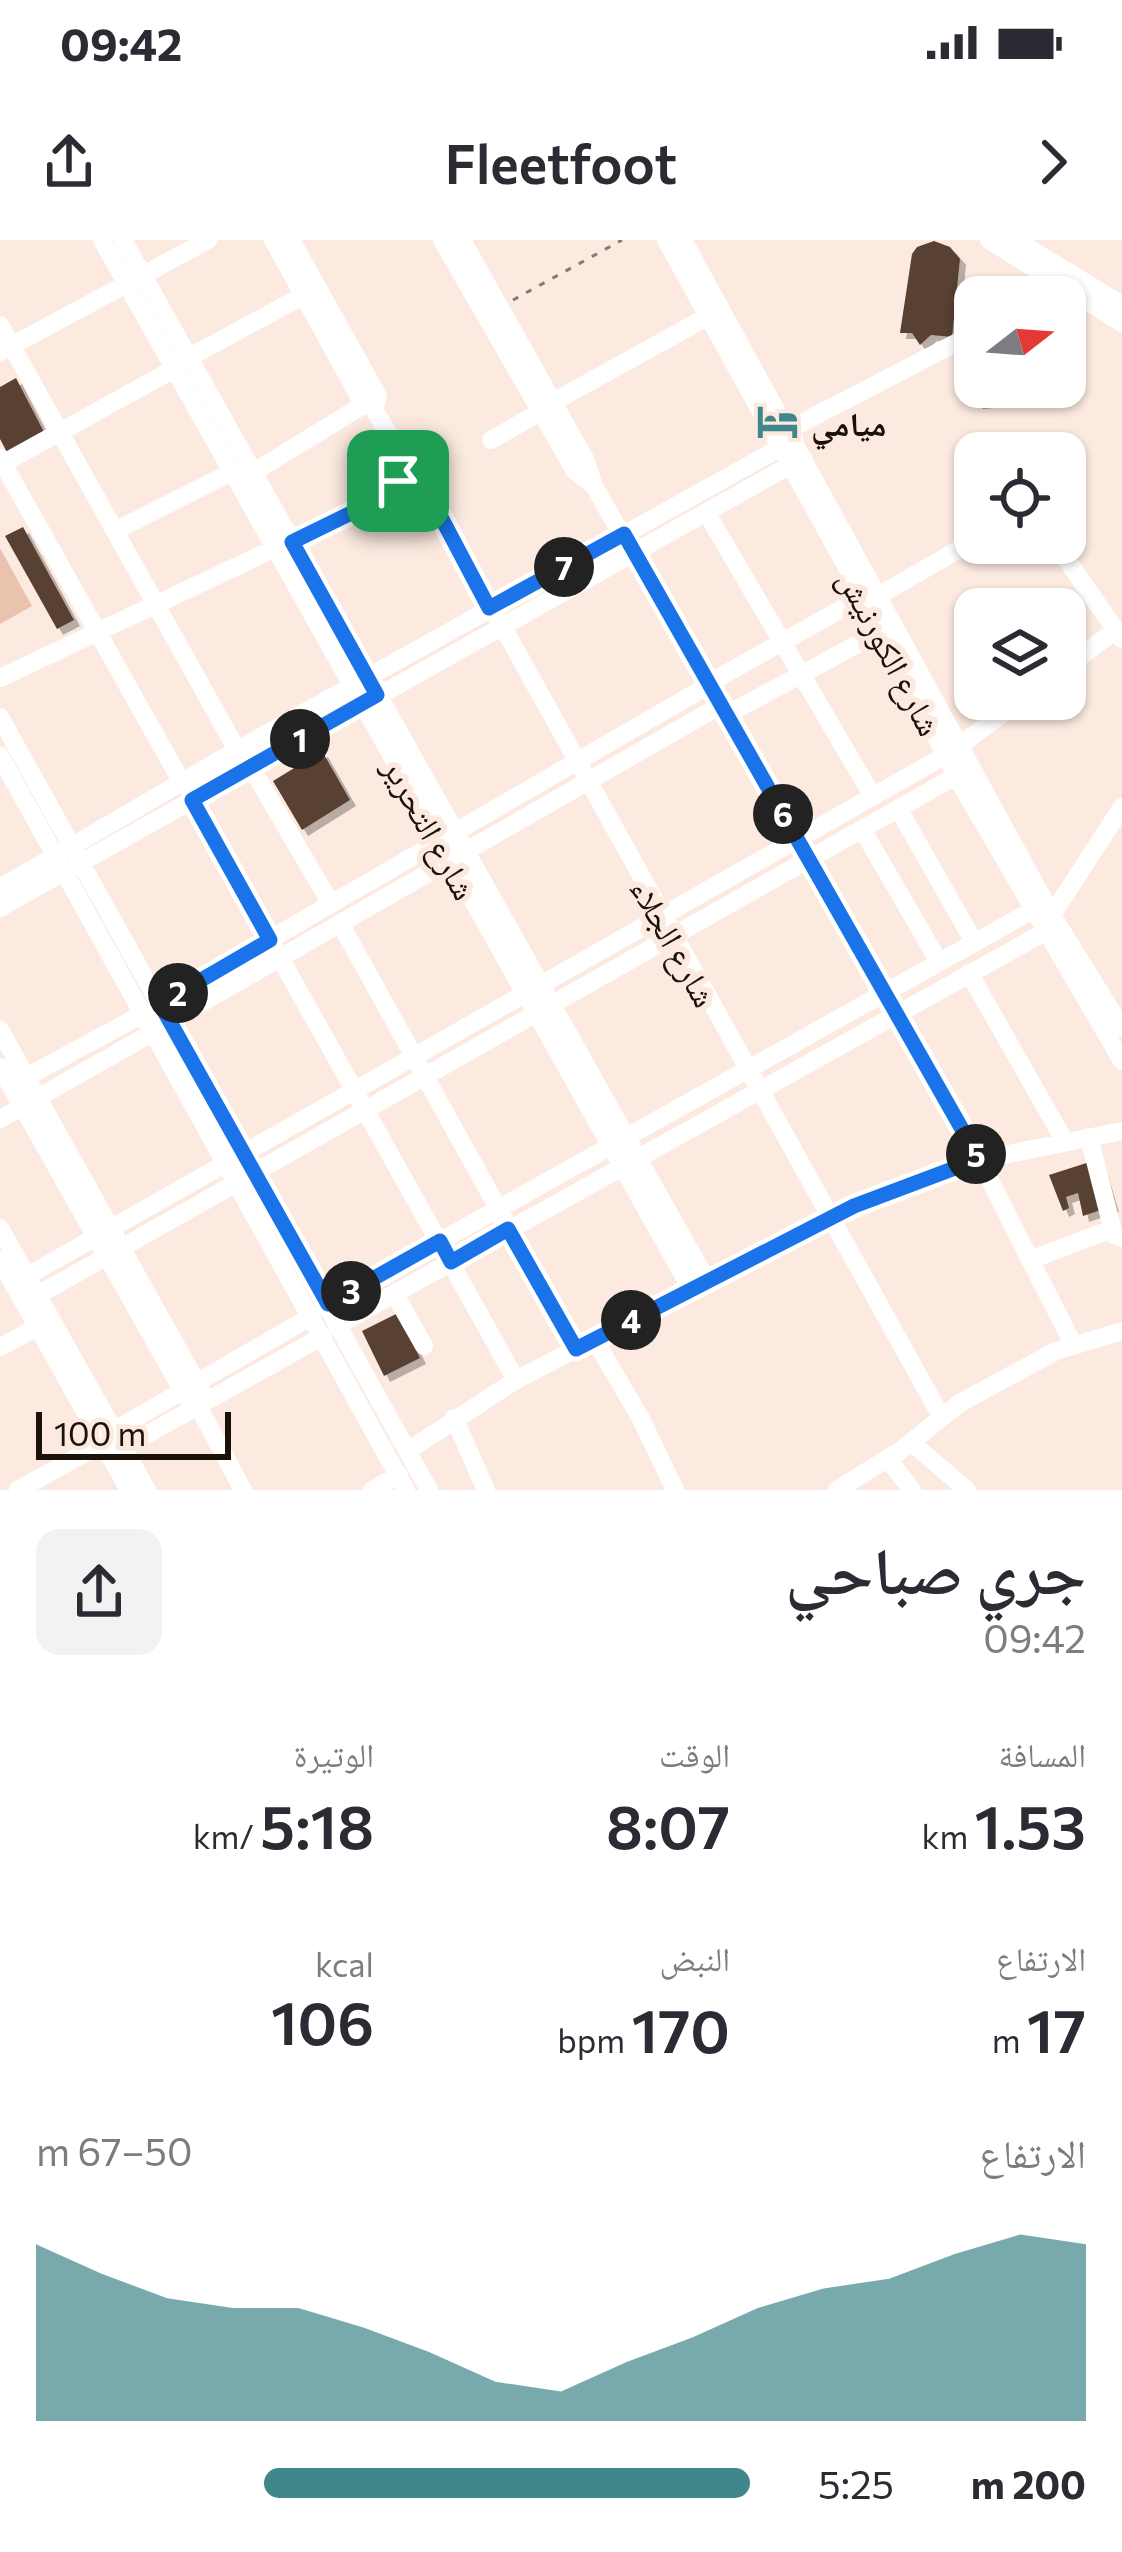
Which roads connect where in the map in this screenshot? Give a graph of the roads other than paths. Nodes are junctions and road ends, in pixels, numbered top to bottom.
1 (102, 240) edge
2 (123, 240) edge
3 (208, 240) edge
4 (273, 240) edge
5 (290, 240) edge
6 (442, 240) edge
7 (461, 240) edge
8 (666, 240) edge
9 (682, 240) edge
10 (989, 240) edge
11 (1016, 240) edge
12 (134, 279) junction
13 (304, 295) junction
14 (1122, 305) edge
15 (707, 316) junction
16 (1122, 323) edge
17 (0, 325) edge
18 (336, 336) junction
19 (954, 346) edge
20 (6, 349) edge
21 (181, 364) junction
22 (368, 405) junction
23 (547, 407) junction
24 (59, 432) junction
25 (491, 440) dead end
26 (791, 448) junction
27 (1, 462) edge
28 (232, 472) junction
29 (252, 473) junction
30 (398, 481) junction
31 (706, 512) junction
32 (115, 531) junction
33 (624, 534) junction
34 (284, 546) junction
35 (634, 552) junction
36 (954, 552) edge
37 (1070, 564) edge
38 (871, 597) junction
39 (156, 606) junction
40 (489, 608) junction
41 (499, 626) junction
42 (97, 630) junction
43 (882, 631) junction
44 (1119, 634) edge
45 (782, 642) junction
46 (1086, 655) edge
47 (801, 674) junction
48 (0, 678) edge
49 (359, 681) junction
50 (709, 684) junction
51 (370, 700) junction
52 (723, 710) junction
53 (0, 717) edge
54 (994, 720) edge
55 (237, 750) junction
56 (952, 751) junction
57 (0, 757) edge
58 (575, 763) junction
59 (250, 767) junction
60 (956, 776) junction
61 (181, 782) junction
62 (586, 782) junction
63 (872, 795) junction
64 (192, 800) junction
65 (1122, 807) edge
66 (898, 808) junction
67 (862, 829) junction
68 (447, 837) junction
69 (796, 838) junction
70 (458, 856) junction
71 (808, 858) junction
72 (68, 859) junction
73 (0, 888) edge
74 (0, 908) edge
75 (336, 914) junction
76 (660, 915) junction
77 (1043, 919) junction
78 (671, 936) junction
79 (974, 942) junction
80 (275, 949) junction
81 (938, 962) junction
82 (969, 973) junction
83 (532, 988) junction
84 (884, 993) junction
85 (543, 1009) junction
86 (165, 1012) junction
87 (895, 1013) junction
88 (141, 1015) junction
89 (1122, 1028) edge
90 (0, 1030) edge
91 (152, 1033) junction
92 (415, 1055) junction
93 (1122, 1061) edge
94 (0, 1067) edge
95 (746, 1069) junction
96 (426, 1075) junction
97 (12, 1085) edge
98 (758, 1088) junction
99 (354, 1090) junction
100 (30, 1102) junction
101 (365, 1110) junction
102 (0, 1119) edge
103 (1122, 1131) edge
104 (1089, 1137) junction
105 (1064, 1140) junction
106 (618, 1141) junction
107 (235, 1158) junction
108 (979, 1159) junction
109 (629, 1161) junction
110 (246, 1177) junction
111 (497, 1209) junction
112 (830, 1217) junction
113 (0, 1228) edge
114 (508, 1229) junction
115 (103, 1233) junction
116 (1117, 1233) edge
117 (440, 1241) junction
118 (114, 1252) junction
119 (1030, 1260) junction
120 (0, 1261) edge
121 (451, 1262) junction
122 (20, 1280) junction
123 (699, 1285) junction
124 (394, 1293) junction
125 (31, 1300) junction
126 (328, 1304) junction
127 (312, 1316) junction
128 (38, 1327) junction
129 (331, 1330) junction
130 (1122, 1331) edge
131 (595, 1340) junction
132 (1073, 1344) junction
133 (424, 1346) dead end
134 (0, 1347) edge
135 (576, 1349) junction
136 (516, 1380) junction
137 (190, 1387) junction
138 (199, 1406) junction
139 (941, 1416) junction
140 (454, 1418) junction
141 (110, 1443) junction
142 (912, 1443) junction
143 (400, 1449) junction
144 (888, 1459) junction
145 (402, 1482) edge
146 (17, 1490) edge
147 (129, 1490) edge
148 (147, 1490) edge
149 (243, 1490) edge
150 (372, 1490) edge
151 (429, 1490) edge
152 (486, 1490) edge
153 (675, 1490) edge
154 (837, 1490) edge
155 (912, 1490) edge
156 (967, 1490) edge

1 - 12 street, شارع التحرير
2 - 12 street, شارع التحرير
3 - 12 street
4 - 13 street
5 - 18 street
6 - 23 street
7 - 23 street
8 - 15 street, شارع الكورنيش
9 - 26 street, شارع الكورنيش
10 - 16 street
11 - 14 street
12 - 20 street
12 - 21 street, شارع التحرير
13 - 18 street
13 - 21 street
15 - 23 street
15 - 26 street, شارع الكورنيش
17 - 20 street
18 - 22 street
19 - 26 street
20 - 24 street
21 - 24 street
21 - 28 street, شارع التحرير
21 - 29 street, شارع التحرير
22 - 29 street
22 - 30 street
23 - 25 street
23 - 33 street
24 - 27 street
24 - 32 street
26 - 31 street
26 - 33 street
26 - 38 street, شارع الكورنيش
27 - 42 street
28 - 32 street
28 - 34 street, شارع التحرير
29 - 34 street, شارع التحرير
30 - 34 street
30 - 40 street, شارع الجلاء
31 - 35 street
31 - 45 street
32 - 39 street
33 - 35 street
33 - 40 street
34 - 39 street
34 - 49 street, شارع التحرير
35 - 41 street
35 - 50 street
36 - 38 street
37 - 44 street
38 - 43 street, شارع الكورنيش
38 - 45 street
38 - 56 street, شارع الكورنيش
39 - 42 street
39 - 55 street
40 - 41 street, شارع الجلاء
40 - 49 street
41 - 51 street
41 - 58 street, شارع الجلاء
42 - 48 street
42 - 61 street
43 - 47 street
43 - 56 street, شارع الكورنيش
44 - 46 street
45 - 47 street
45 - 50 street
47 - 52 street
47 - 63 street
49 - 51 street, شارع التحرير
49 - 55 street
50 - 52 street
50 - 58 street
51 - 59 street
51 - 68 street, شارع التحرير
52 - 62 street
52 - 69 street
53 - 72 street
54 - 56 street
55 - 61 street
56 - 60 street, شارع الكورنيش
56 - 63 street
56 - 77 street, شارع الكورنيش
57 - 72 street
58 - 62 street, شارع الجلاء
58 - 68 street
59 - 64 street
59 - 75 street
60 - 66 street
60 - 77 street, شارع الكورنيش
61 - 72 street
62 - 70 street
62 - 76 street, شارع الجلاء
63 - 69 street
64 - 72 street
64 - 80 street
65 - 77 street
66 - 67 street
66 - 79 street
67 - 71 street
67 - 81 street
68 - 70 street, شارع التحرير
68 - 75 street
69 - 71 street
69 - 76 street
70 - 75 street
70 - 83 street, شارع التحرير
71 - 78 street
71 - 84 street
72 - 73 street
72 - 74 street
72 - 86 street
72 - 88 street
75 - 80 street
75 - 92 street
76 - 78 street, شارع الجلاء
76 - 83 street
77 - 79 street
77 - 82 street
77 - 89 street, شارع الكورنيش
77 - 93 street, شارع الكورنيش
78 - 85 street
78 - 95 street, شارع الجلاء
79 - 81 street
80 - 86 street
80 - 99 street
81 - 84 street
82 - 87 street
82 - 105 street
83 - 85 street, شارع التحرير
83 - 92 street
84 - 87 street
84 - 95 street
85 - 96 street
85 - 106 street, شارع التحرير
86 - 107 street
87 - 98 street
87 - 108 street
88 - 91 street
88 - 97 street
90 - 97 street
91 - 100 street
91 - 107 street
92 - 96 street
92 - 99 street
94 - 97 street
95 - 98 street, شارع الجلاء
95 - 106 street
96 - 101 street
96 - 111 street
97 - 100 street
98 - 109 street
98 - 112 street, شارع الجلاء
99 - 101 street
99 - 107 street
100 - 102 street
100 - 115 street
101 - 110 street
101 - 117 street
103 - 104 street
104 - 105 street
104 - 116 street
105 - 108 street
106 - 109 street, شارع التحرير
106 - 111 street
107 - 110 street
107 - 115 street
108 - 112 street
108 - 119 street
109 - 114 street
109 - 123 street, شارع التحرير
110 - 118 street
110 - 126 street
110 - 127 street
111 - 114 street
111 - 117 street
112 - 123 street
112 - 139 street, شارع الجلاء
113 - 122 street
114 - 121 street
114 - 135 street
115 - 118 street
115 - 122 street
116 - 119 street
117 - 121 street
117 - 126 street
118 - 125 street
118 - 137 street
119 - 132 street
120 - 122 street
121 - 124 street
121 - 136 street
122 - 125 street
123 - 131 street
124 - 129 street
124 - 133 street
125 - 128 street
125 - 141 street
126 - 129 street
127 - 129 street
127 - 137 street
128 - 134 street
128 - 141 street
129 - 138 street
129 - 143 street
130 - 132 street
131 - 135 street
131 - 153 street
132 - 139 street
135 - 136 street
136 - 140 street
137 - 138 street
137 - 141 street
138 - 141 street
138 - 149 street
139 - 142 street
140 - 143 street
140 - 152 street
141 - 146 street
141 - 147 street
141 - 148 street
142 - 144 street
142 - 156 street
143 - 145 street
143 - 151 street
144 - 154 street
144 - 155 street
145 - 150 street

